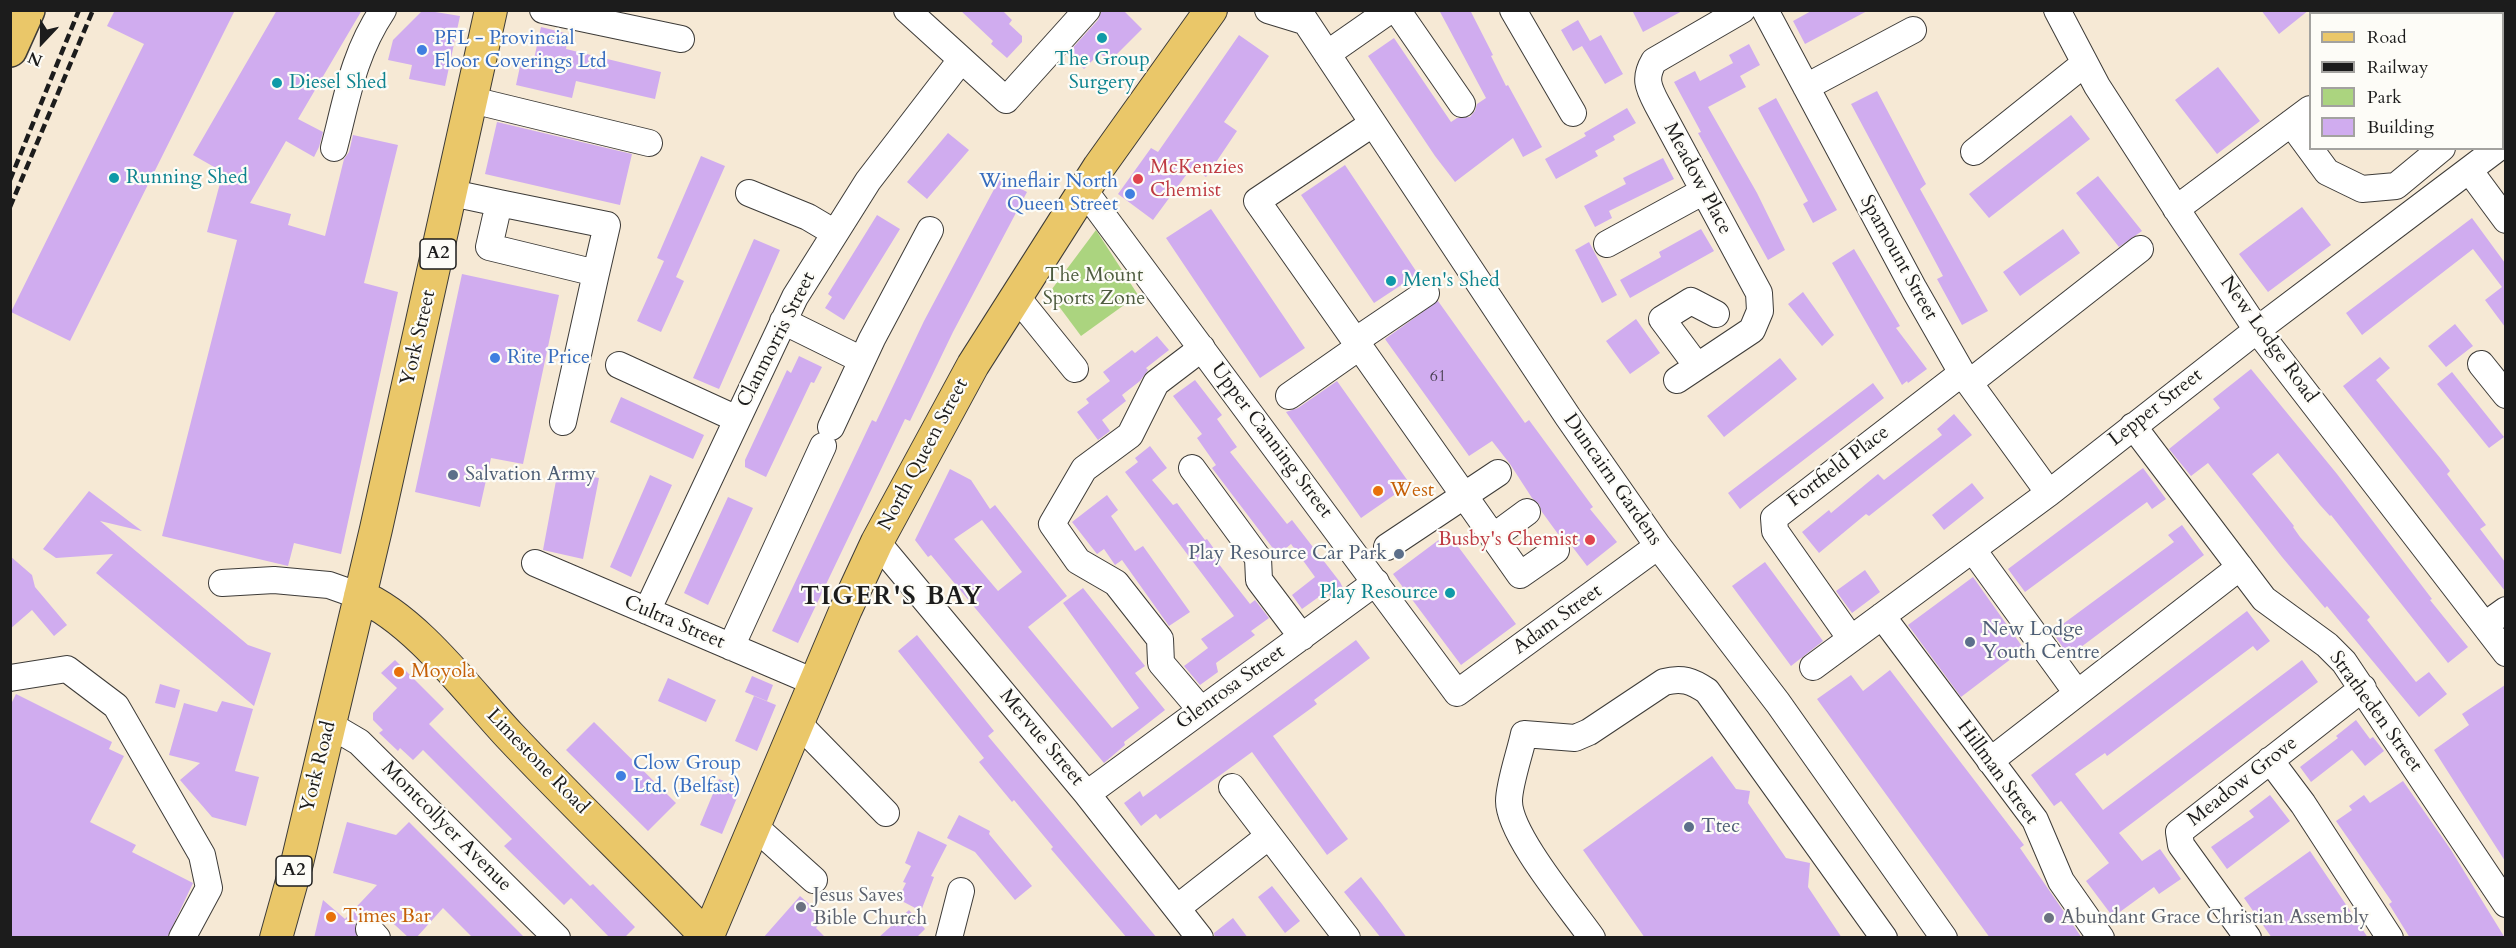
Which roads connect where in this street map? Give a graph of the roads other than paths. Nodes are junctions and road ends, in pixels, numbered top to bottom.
1 (28, 10) edge
2 (382, 10) edge
3 (491, 10) edge
4 (543, 10) edge
5 (907, 10) edge
6 (1088, 10) edge
7 (1211, 10) edge
8 (1268, 10) edge
9 (1390, 10) edge
10 (1397, 10) edge
11 (1742, 10) edge
12 (1765, 10) edge
13 (2056, 10) edge
14 (1301, 16) edge
15 (1519, 21) edge
16 (1913, 30) dead end
17 (681, 39) dead end
18 (10, 50) edge
19 (1327, 54) junction
20 (961, 60) junction
21 (2084, 64) junction
22 (1806, 87) junction
23 (472, 100) junction
24 (1462, 104) dead end
25 (1573, 114) dead end
26 (2301, 116) edge
27 (1372, 124) junction
28 (2309, 133) edge
29 (649, 142) dead end
30 (334, 148) dead end
31 (2317, 150) edge
32 (2440, 150) edge
33 (2495, 150) edge
34 (1974, 152) dead end
35 (2469, 170) junction
36 (1084, 190) junction
37 (1704, 191) junction
38 (452, 193) junction
39 (749, 193) dead end
40 (499, 203) junction
41 (2176, 209) junction
42 (2505, 220) edge
43 (930, 230) dead end
44 (835, 233) junction
45 (1607, 244) dead end
46 (2140, 249) dead end
47 (596, 273) junction
48 (1426, 293) dead end
49 (1016, 296) junction
50 (1716, 314) dead end
51 (783, 321) junction
52 (2257, 330) junction
53 (1357, 344) junction
54 (1202, 348) junction
55 (862, 360) junction
56 (2481, 364) dead end
57 (619, 365) dead end
58 (1075, 369) dead end
59 (1966, 378) junction
60 (2505, 395) edge
61 (1289, 396) dead end
62 (737, 419) junction
63 (563, 422) dead end
64 (2133, 426) junction
65 (1192, 468) dead end
66 (1498, 473) dead end
67 (2049, 493) junction
68 (1464, 496) junction
69 (1527, 512) dead end
70 (1493, 537) junction
71 (878, 542) junction
72 (1659, 546) junction
73 (1387, 548) dead end
74 (1556, 549) dead end
75 (1972, 550) junction
76 (535, 563) dead end
77 (2240, 567) junction
78 (222, 582) dead end
79 (1376, 582) junction
80 (360, 596) junction
81 (647, 611) junction
82 (1882, 616) junction
83 (2495, 618) edge
84 (1302, 637) junction
85 (1851, 639) junction
86 (731, 647) junction
87 (2505, 653) edge
88 (1813, 667) dead end
89 (10, 678) edge
90 (814, 682) junction
91 (2363, 688) junction
92 (1457, 693) joint
93 (2077, 693) junction
94 (1201, 710) junction
95 (797, 722) junction
96 (330, 725) junction
97 (2270, 760) junction
98 (1990, 761) junction
99 (1232, 787) dead end
100 (1087, 794) junction
101 (886, 813) dead end
102 (754, 826) junction
103 (1269, 836) junction
104 (814, 880) dead end
105 (961, 891) dead end
106 (2505, 904) edge
107 (1177, 908) junction
108 (707, 937) edge
109 (182, 938) edge
110 (276, 938) edge
111 (557, 938) edge
112 (949, 938) edge
113 (1200, 938) edge
114 (1347, 938) edge
115 (1592, 938) edge
116 (1884, 938) edge
117 (1944, 938) edge
118 (2101, 938) edge
119 (2248, 938) edge
120 (2390, 938) edge

1 - 18 highway
2 - 30 street
3 - 23 main road, York Street / A2
4 - 17 street
5 - 20 street
6 - 20 street
7 - 36 main road, North Queen Street
8 - 14 street
9 - 19 street
10 - 24 street
11 - 37 street, Meadow Place
12 - 22 street, Spamount Street
13 - 21 street, New Lodge Road
14 - 19 street, Duncairn Gardens
15 - 25 street
16 - 22 street
19 - 27 street, Duncairn Gardens
20 - 44 street, Clanmorris Street
21 - 34 street
21 - 41 street, New Lodge Road
22 - 59 street, Spamount Street
23 - 29 street
23 - 38 main road, York Street / A2
26 - 28 street
26 - 41 street
27 - 53 street
27 - 72 street, Duncairn Gardens
31 - 32 street
33 - 35 street, Lepper Street
35 - 42 street
35 - 52 street, Lepper Street
36 - 49 main road, North Queen Street
36 - 54 street, Upper Canning Street
37 - 45 street
37 - 50 street, Meadow Place
38 - 40 street
38 - 80 main road, York Street / A2
39 - 44 street
40 - 47 street
40 - 47 street
41 - 52 street, New Lodge Road
43 - 55 street
44 - 51 street, Clanmorris Street
46 - 59 street
47 - 63 street
48 - 53 street
49 - 58 street
49 - 71 main road, North Queen Street
51 - 55 street
51 - 62 street, Clanmorris Street
52 - 64 street, Lepper Street
52 - 83 street, New Lodge Road
53 - 61 street
53 - 68 street
54 - 79 street, Upper Canning Street
54 - 94 street
55 - 86 street
56 - 60 street
57 - 62 street
59 - 67 street, Spamount Street
59 - 85 street, Fortfield Place
62 - 81 street, Clanmorris Street
64 - 67 street, Lepper Street
64 - 77 street, Stratheden Street
65 - 84 street
66 - 68 street
67 - 75 street, Lepper Street
68 - 70 street
68 - 73 street
69 - 70 street
70 - 74 street
71 - 90 main road, North Queen Street
71 - 100 street, Mervue Street
72 - 92 street, Adam Street
72 - 117 street, Duncairn Gardens
75 - 82 street, Lepper Street
75 - 93 street
76 - 81 street, Cultra Street
77 - 91 street, Stratheden Street
77 - 93 street
78 - 80 street
79 - 84 street, Glenrosa Street
79 - 92 street, Upper Canning Street
80 - 96 main road, York Road / A2
80 - 108 main road, Limestone Road
81 - 86 street, Cultra Street
82 - 85 street, Lepper Street
82 - 98 street, Hillman Street
83 - 87 street, New Lodge Road
84 - 94 street, Glenrosa Street
85 - 88 street, Lepper Street
86 - 90 street, Cultra Street
89 - 109 street
90 - 95 main road, North Queen Street
91 - 97 street, Meadow Grove
91 - 106 street, Stratheden Street
93 - 98 street
94 - 100 street, Glenrosa Street
95 - 101 street
95 - 102 main road, North Queen Street
96 - 110 main road, York Road / A2
96 - 111 street, Montcollyer Avenue
97 - 119 street, Meadow Grove
97 - 120 street
98 - 118 street, Hillman Street
99 - 103 street
100 - 107 street, Mervue Street
102 - 104 street
102 - 108 main road, North Queen Street
103 - 107 street
103 - 114 street
105 - 112 street
107 - 113 street, Mervue Street
115 - 116 street

